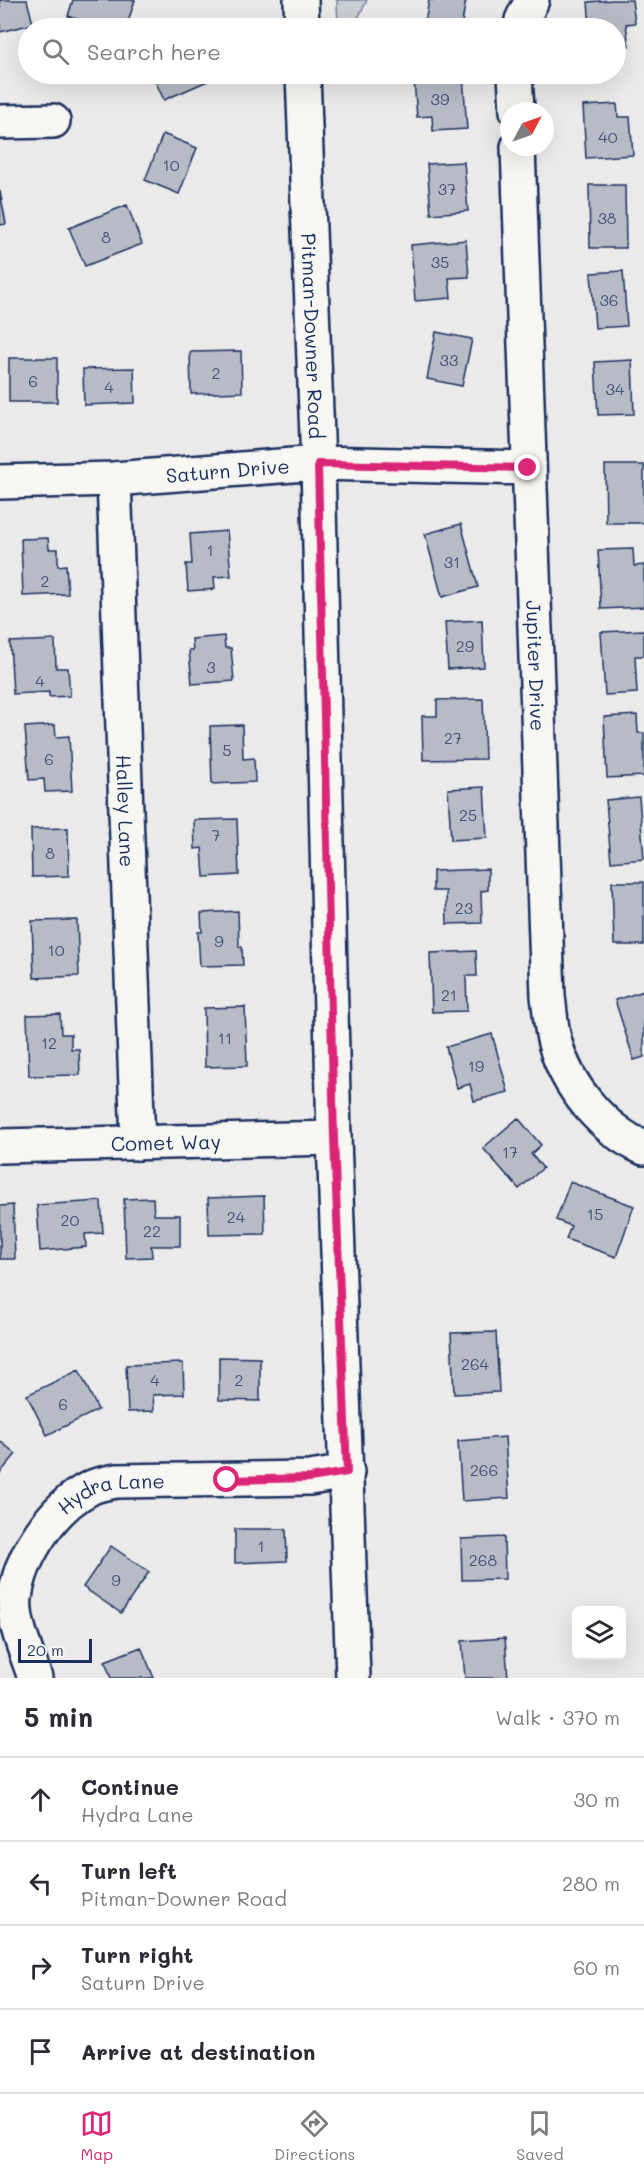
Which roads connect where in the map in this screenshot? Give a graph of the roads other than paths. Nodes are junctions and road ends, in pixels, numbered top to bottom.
1 (301, 0) edge
2 (532, 0) edge
3 (302, 18) edge
4 (523, 18) edge
5 (303, 84) edge
6 (516, 84) edge
7 (517, 102) edge
8 (53, 121) dead end
9 (0, 122) edge
10 (518, 156) edge
11 (318, 464) junction
12 (528, 468) junction
13 (114, 478) junction
14 (0, 482) edge
15 (334, 1138) junction
16 (138, 1143) junction
17 (0, 1146) edge
18 (644, 1148) edge
19 (347, 1472) junction
20 (35, 1678) edge
21 (353, 1678) edge

1 - 3 street
2 - 4 street
5 - 11 street, Pitman-Downer Road
6 - 7 street
8 - 9 street
10 - 12 street, Jupiter Drive
11 - 12 street, Saturn Drive
11 - 13 street, Saturn Drive
11 - 15 street, Pitman-Downer Road
12 - 18 street, Jupiter Drive
13 - 14 street, Saturn Drive
13 - 16 street, Halley Lane
15 - 16 street, Comet Way
15 - 19 street, Pitman-Downer Road
16 - 17 street, Comet Way
19 - 20 street, Hydra Lane
19 - 21 street, Pitman-Downer Road

